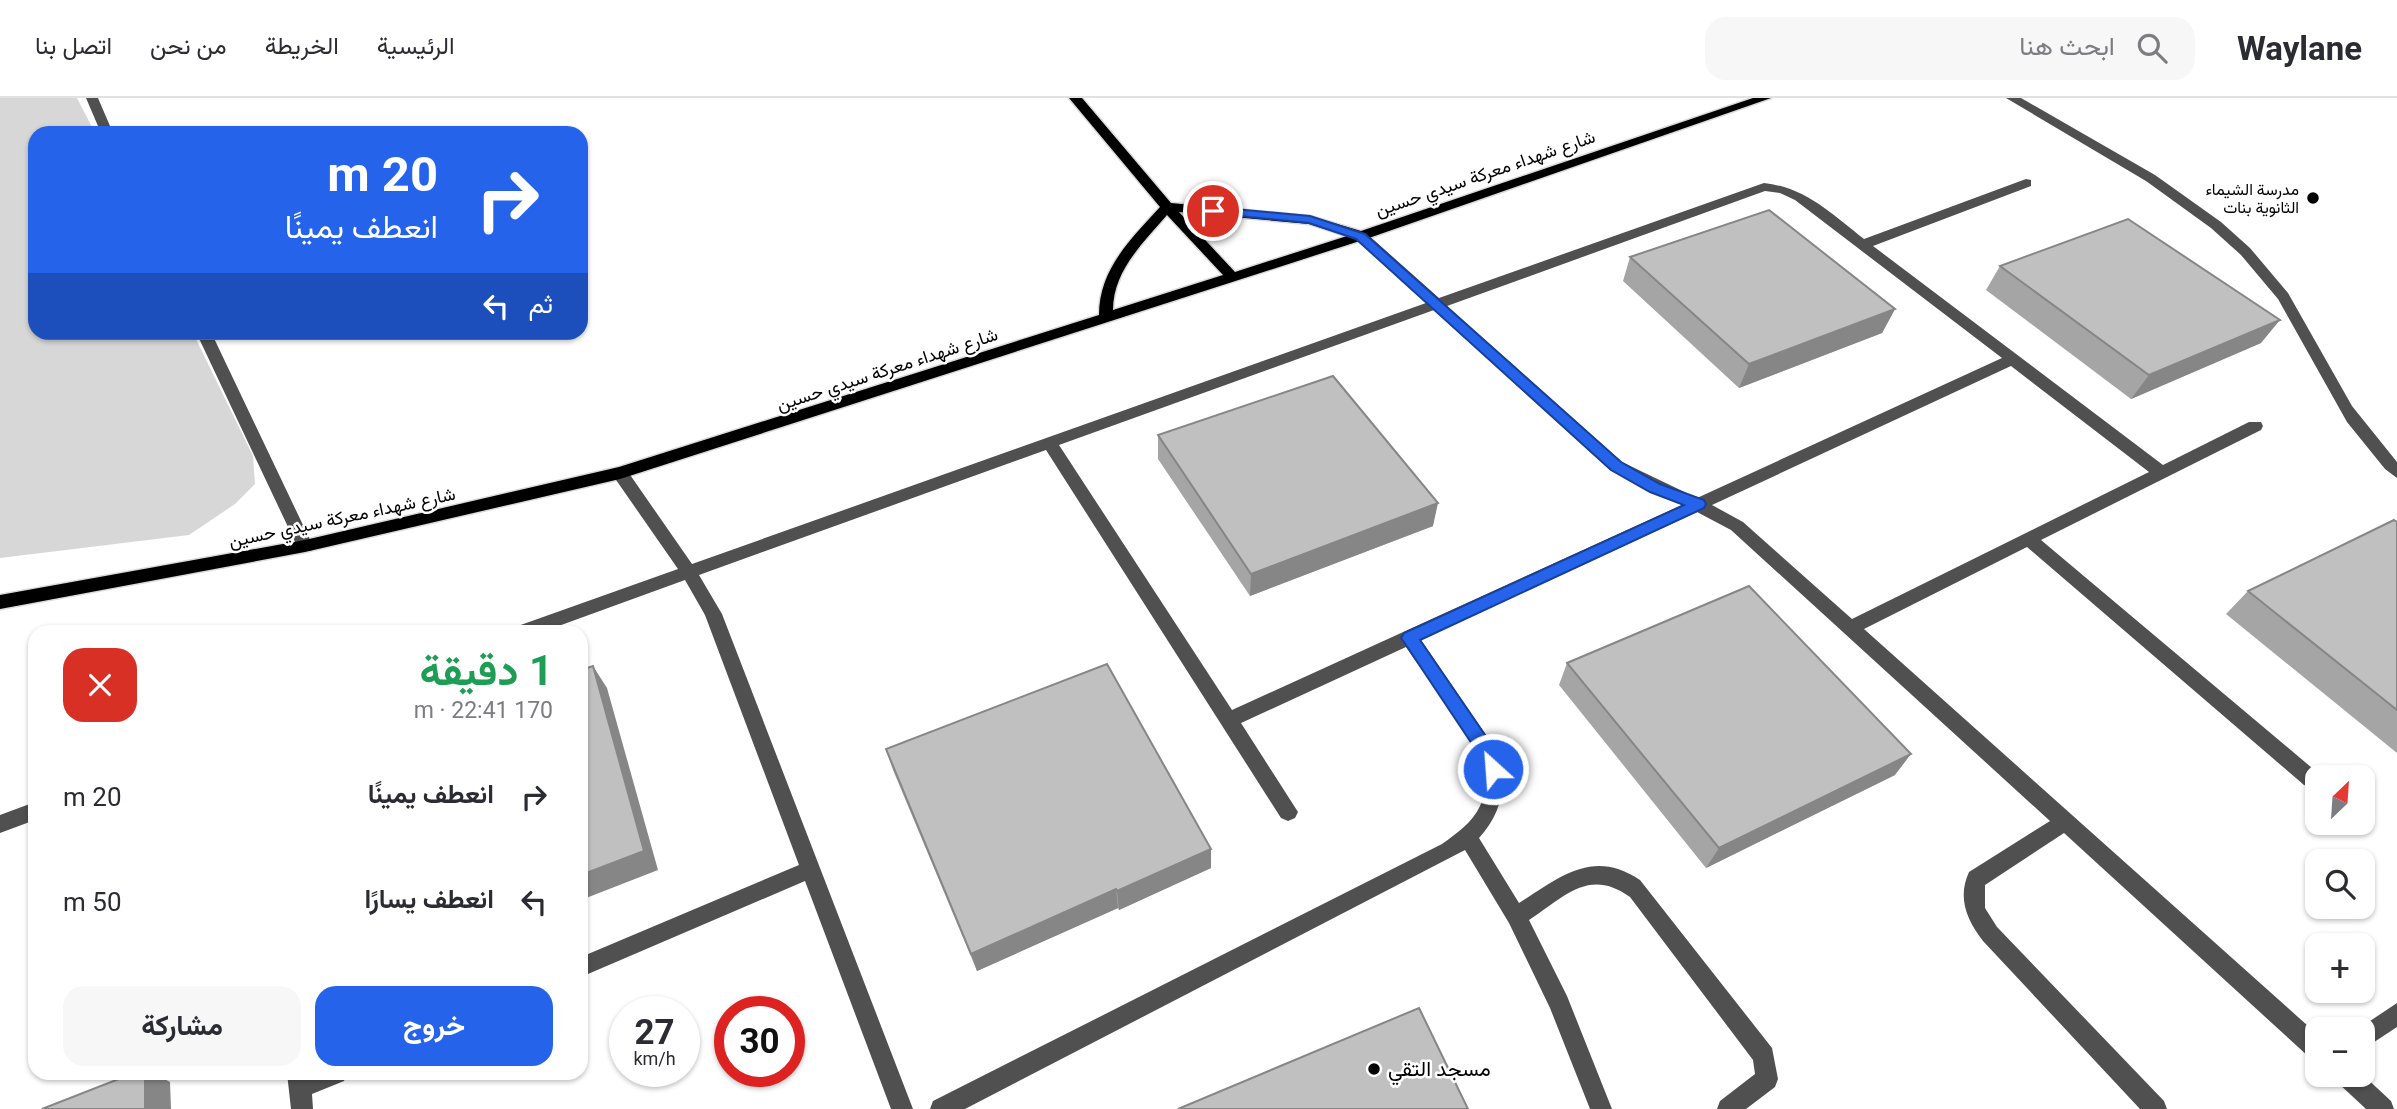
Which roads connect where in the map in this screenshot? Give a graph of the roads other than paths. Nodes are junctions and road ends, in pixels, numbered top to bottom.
1 (92, 98) edge
2 (1075, 98) edge
3 (1765, 98) edge
4 (2012, 98) edge
5 (104, 126) edge
6 (2026, 183) dead end
7 (1167, 207) junction
8 (1360, 236) junction
9 (1863, 245) junction
10 (1233, 278) junction
11 (1435, 303) junction
12 (1106, 319) junction
13 (207, 340) edge
14 (2013, 359) junction
15 (2255, 426) dead end
16 (1049, 442) junction
17 (2397, 472) edge
18 (620, 473) junction
19 (2162, 473) junction
20 (1699, 504) junction
21 (2029, 539) junction
22 (305, 546) junction
23 (689, 570) junction
24 (0, 603) edge
25 (540, 625) edge
26 (1850, 628) junction
27 (1409, 638) junction
28 (1230, 720) junction
29 (2305, 774) edge
30 (1288, 812) dead end
31 (28, 814) edge
32 (2064, 821) junction
33 (0, 824) edge
34 (1468, 837) junction
35 (811, 869) junction
36 (1516, 916) junction
37 (588, 964) edge
38 (2397, 1014) edge
39 (2375, 1030) edge
40 (2305, 1038) edge
41 (321, 1080) edge
42 (2359, 1087) edge
43 (300, 1090) edge
44 (902, 1109) edge
45 (941, 1109) edge
46 (1601, 1109) edge
47 (1728, 1109) edge
48 (2156, 1109) edge
49 (2383, 1109) edge

1 - 5 street
2 - 7 main road
3 - 8 main road, شارع شهداء معركة سيدي حسين
4 - 17 street
6 - 9 street
7 - 8 main road
7 - 10 main road
7 - 12 main road
8 - 10 main road, شارع شهداء معركة سيدي حسين
8 - 11 street
9 - 11 street
9 - 14 street
10 - 12 main road, شارع شهداء معركة سيدي حسين
11 - 16 street
11 - 20 street
12 - 18 main road, شارع شهداء معركة سيدي حسين
13 - 22 street
14 - 19 street
14 - 20 street
15 - 19 street
16 - 23 street
16 - 28 street
18 - 22 main road, شارع شهداء معركة سيدي حسين
18 - 23 street
19 - 21 street
20 - 26 street
20 - 27 street
21 - 26 street
21 - 29 street
22 - 24 main road, شارع شهداء معركة سيدي حسين
23 - 25 street
23 - 35 street
26 - 32 street
27 - 28 street
27 - 34 street
28 - 30 street
31 - 33 street
32 - 40 street
32 - 48 street
34 - 36 street
34 - 45 street
35 - 37 street
35 - 44 street
36 - 46 street
36 - 47 street
38 - 39 street
41 - 43 street
42 - 49 street

